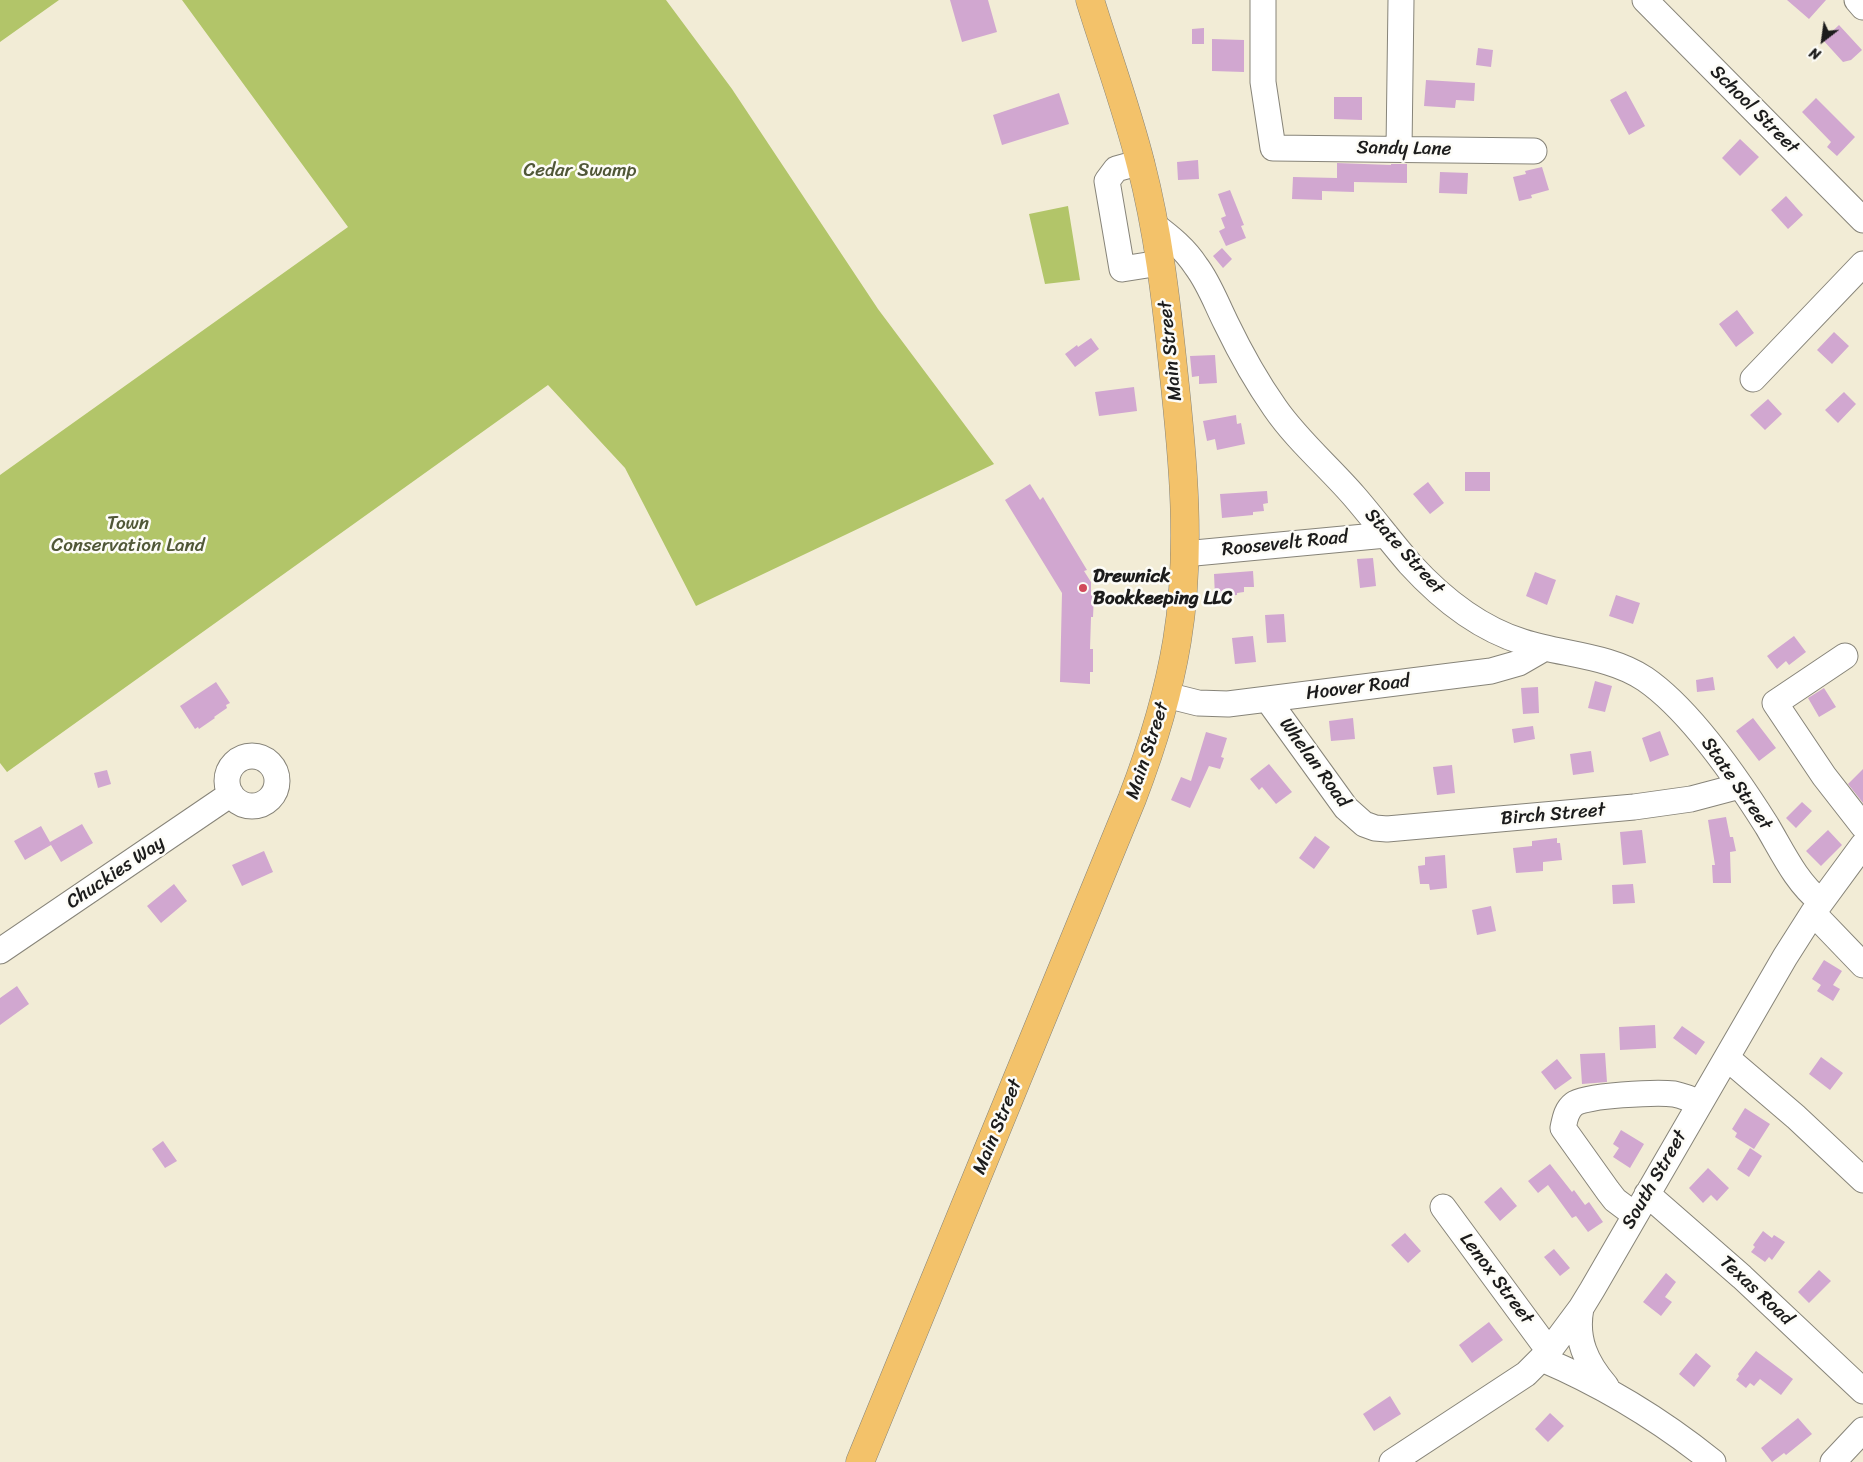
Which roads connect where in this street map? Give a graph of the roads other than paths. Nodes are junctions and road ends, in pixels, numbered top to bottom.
1 (1090, 0) edge
2 (1263, 0) edge
3 (1400, 0) edge
4 (1645, 0) edge
5 (1857, 0) edge
6 (1863, 7) edge
7 (1399, 149) junction
8 (1534, 151) dead end
9 (1141, 162) junction
10 (1863, 220) edge
11 (1154, 225) junction
12 (1160, 263) junction
13 (1863, 264) edge
14 (1753, 379) dead end
15 (1386, 534) junction
16 (1184, 554) junction
17 (1545, 648) junction
18 (1845, 656) dead end
19 (1166, 695) junction
20 (1268, 700) junction
21 (1740, 786) junction
22 (232, 794) dead end
23 (1364, 824) joint
24 (1863, 826) edge
25 (1863, 845) edge
26 (1817, 907) junction
27 (0, 951) edge
28 (1863, 965) edge
29 (1727, 1058) junction
30 (1700, 1103) junction
31 (1863, 1180) edge
32 (1641, 1204) junction
33 (1442, 1207) dead end
34 (1581, 1308) junction
35 (1539, 1361) junction
36 (1863, 1391) edge
37 (1620, 1400) junction
38 (1863, 1430) edge
39 (860, 1462) edge
40 (1392, 1462) edge
41 (1714, 1462) edge
42 (1833, 1462) edge

1 - 9 main road, Main Street
2 - 7 street, Sandy Lane
3 - 7 street
4 - 10 street, School Street
5 - 6 street
7 - 8 street, Sandy Lane
9 - 11 main road, Main Street
9 - 12 street
11 - 12 main road, Main Street
11 - 15 street, State Street
12 - 16 main road, Main Street
13 - 14 street
15 - 16 street, Roosevelt Road
15 - 17 street, State Street
16 - 19 main road, Main Street
17 - 20 street, Hoover Road
17 - 21 street, State Street
18 - 24 street
19 - 20 street, Hoover Road
19 - 39 main road, Main Street
20 - 23 street, Whelan Road
21 - 23 street, Birch Street
21 - 26 street, State Street
22 - 27 street, Chuckies Way
25 - 26 street, South Street
26 - 28 street, State Street
26 - 29 street, South Street
29 - 30 street, South Street
29 - 31 street
30 - 32 street, South Street
30 - 32 street
32 - 34 street, South Street
32 - 36 street, Texas Road
33 - 35 street, Lenox Street
34 - 35 street, South Street
34 - 37 street
35 - 37 street
35 - 40 street, South Street
37 - 41 street
38 - 42 street

